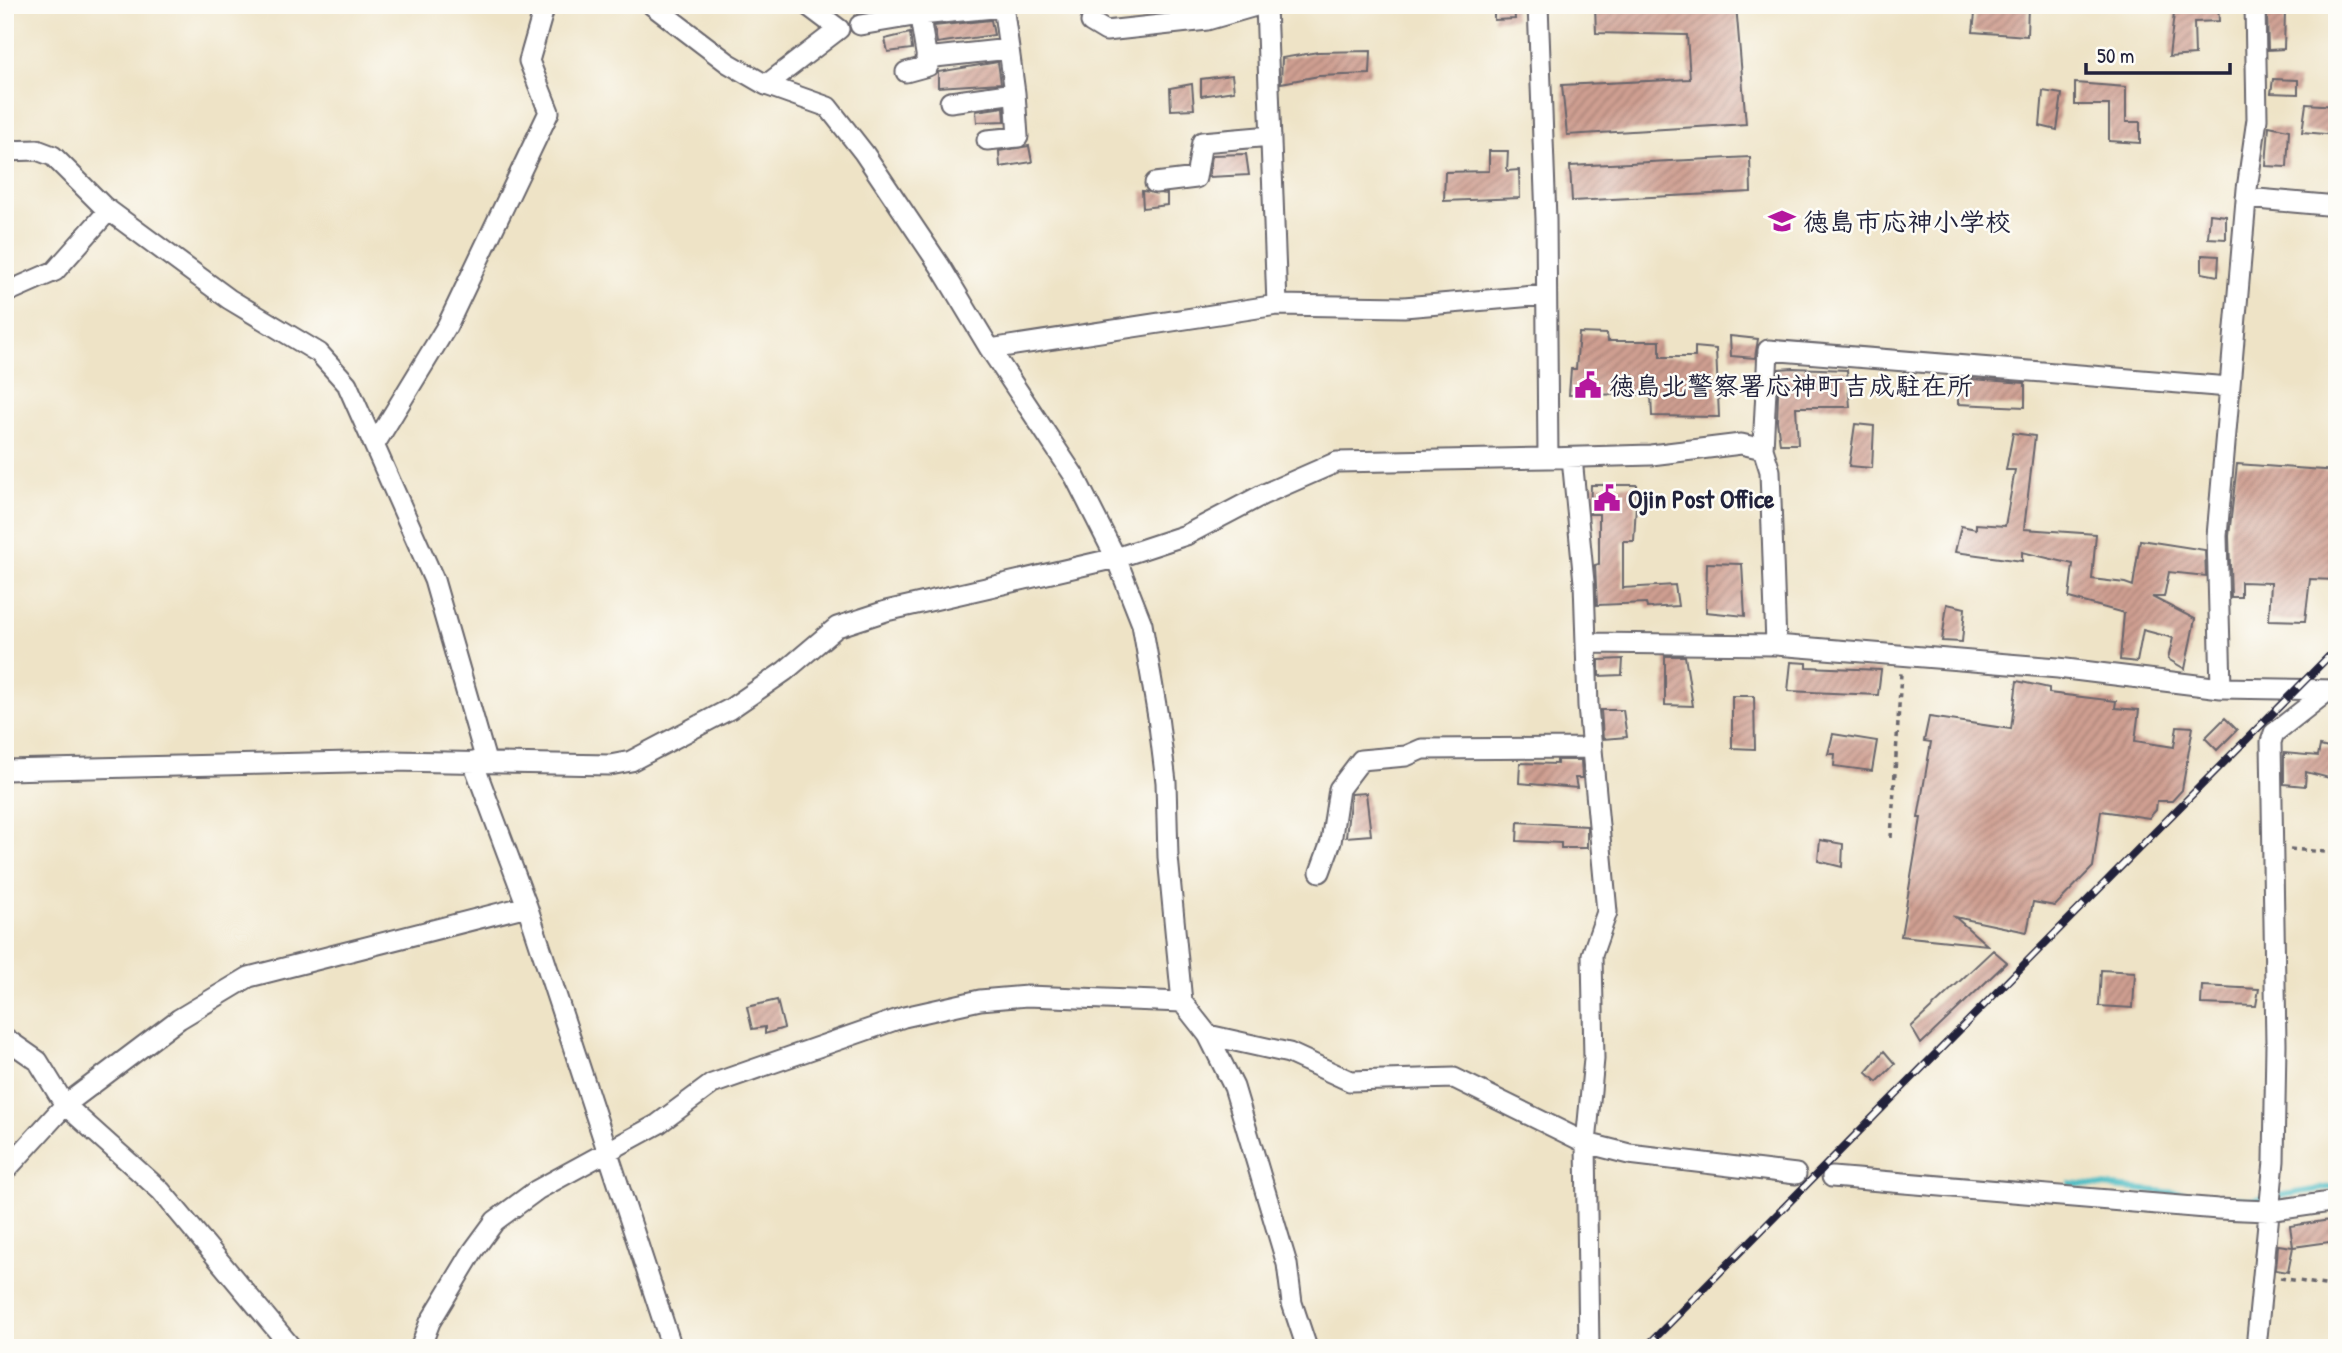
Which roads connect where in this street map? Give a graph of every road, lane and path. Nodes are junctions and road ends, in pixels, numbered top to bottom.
1 (545, 5) edge
2 (652, 5) edge
3 (807, 5) edge
4 (1259, 5) edge
5 (1266, 5) edge
6 (1538, 5) edge
7 (2255, 5) edge
8 (1004, 6) edge
9 (919, 10) edge
10 (1091, 22) dead end
11 (860, 25) dead end
12 (1009, 48) junction
13 (926, 58) junction
14 (906, 72) dead end
15 (766, 85) junction
16 (1014, 93) junction
17 (950, 102) dead end
18 (1271, 136) junction
19 (987, 140) dead end
20 (5, 151) edge
21 (1155, 183) dead end
22 (2246, 198) junction
23 (2337, 206) edge
24 (109, 211) junction
25 (5, 293) edge
26 (1546, 295) junction
27 (1277, 306) junction
28 (990, 349) junction
29 (2229, 387) junction
30 (375, 444) junction
31 (1763, 449) junction
32 (1548, 458) junction
33 (1572, 458) junction
34 (1116, 558) junction
35 (1586, 643) junction
36 (1776, 645) junction
37 (1902, 653) junction
38 (2221, 688) junction
39 (2332, 690) edge
40 (1591, 748) junction
41 (479, 762) junction
42 (5, 771) edge
43 (1891, 838) dead end
44 (2273, 847) junction
45 (2337, 853) edge
46 (1320, 872) dead end
47 (527, 906) junction
48 (1182, 1002) junction
49 (1208, 1035) junction
50 (5, 1038) edge
51 (65, 1105) junction
52 (1587, 1143) junction
53 (607, 1152) junction
54 (5, 1171) edge
55 (1796, 1174) dead end
56 (1832, 1177) dead end
57 (2337, 1201) edge
58 (2268, 1211) junction
59 (2264, 1276) junction
60 (2337, 1287) edge
61 (292, 1348) edge
62 (420, 1348) edge
63 (672, 1348) edge
64 (1307, 1348) edge
65 (1589, 1348) edge
66 (2256, 1348) edge

1 - 30 street
2 - 15 street
3 - 15 street
4 - 10 street
5 - 18 street
6 - 26 street
7 - 22 street
8 - 9 street
8 - 12 street
9 - 11 street
9 - 13 street
12 - 13 street
12 - 16 street
13 - 14 street
15 - 28 street
16 - 17 street
16 - 19 street
18 - 21 street
18 - 27 street
20 - 24 street
22 - 23 street
22 - 29 street
24 - 25 street
24 - 30 street
26 - 27 street
26 - 32 street
27 - 28 street
28 - 34 street
29 - 31 street
29 - 38 street
30 - 41 street
31 - 33 street
31 - 36 street
32 - 33 street
32 - 34 street
33 - 35 street
34 - 41 street
34 - 48 street
35 - 36 street
35 - 40 street
36 - 37 street
37 - 38 street
37 - 43 path
38 - 39 street
39 - 44 street
40 - 46 street
40 - 52 street
41 - 42 street
41 - 47 street
44 - 45 path
44 - 58 street
47 - 51 street
47 - 53 street
48 - 49 street
48 - 53 street
49 - 52 street
49 - 64 street
50 - 51 street
51 - 54 street
51 - 61 street
52 - 55 street
52 - 65 street
53 - 62 street
53 - 63 street
56 - 58 street
57 - 58 street
58 - 59 street
59 - 60 path
59 - 66 street

